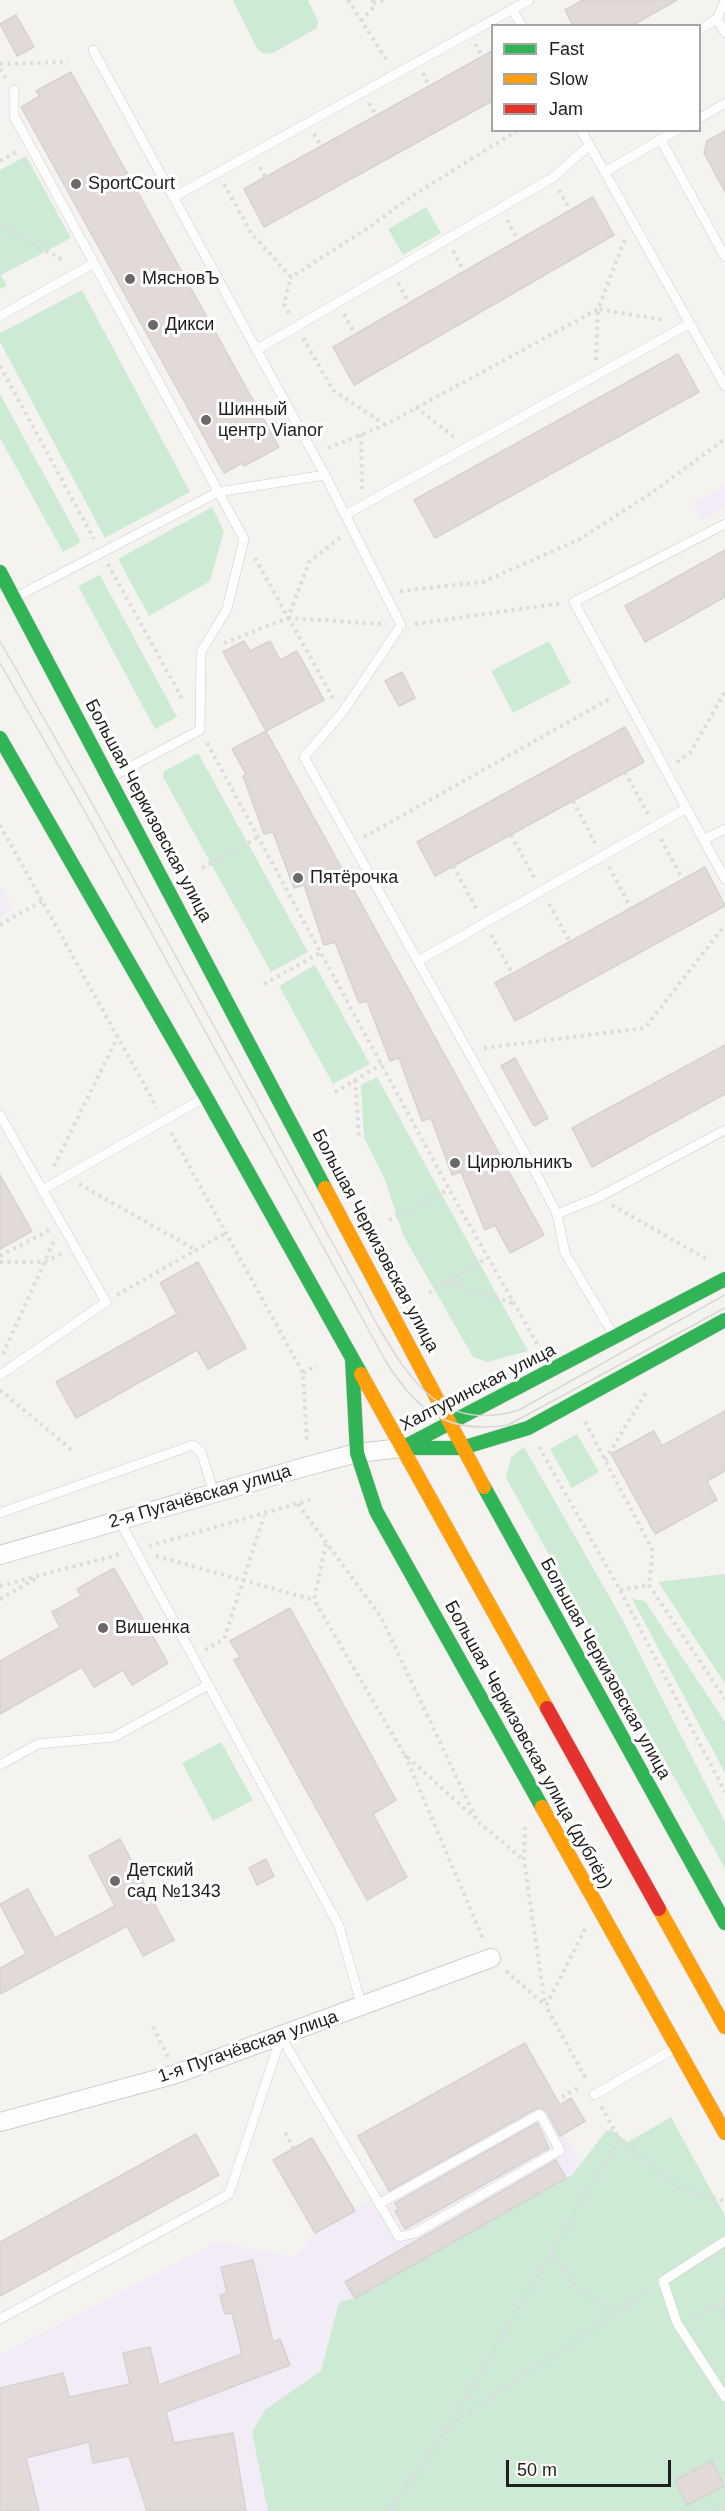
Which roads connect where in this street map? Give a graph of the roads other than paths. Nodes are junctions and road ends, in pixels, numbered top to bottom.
1 (529, 0) edge
2 (725, 0) edge
3 (512, 9) junction
4 (717, 19) junction
5 (521, 24) edge
6 (701, 28) edge
7 (725, 33) edge
8 (93, 50) dead end
9 (14, 90) dead end
10 (725, 103) edge
11 (701, 117) edge
12 (582, 132) edge
13 (674, 132) edge
14 (661, 140) junction
15 (590, 146) junction
16 (605, 172) junction
17 (174, 197) junction
18 (725, 257) edge
19 (94, 263) junction
20 (0, 316) edge
21 (689, 324) junction
22 (256, 350) junction
23 (725, 386) edge
24 (325, 475) junction
25 (218, 492) junction
26 (345, 514) junction
27 (725, 524) edge
28 (0, 572) edge
29 (14, 598) junction
30 (0, 738) edge
31 (110, 777) junction
32 (686, 809) junction
33 (725, 829) edge
34 (703, 840) junction
35 (725, 879) edge
36 (418, 961) junction
37 (206, 1097) junction
38 (0, 1115) edge
39 (725, 1130) edge
40 (42, 1190) junction
41 (556, 1214) junction
42 (723, 1273) edge
43 (725, 1320) edge
44 (615, 1336) junction
45 (352, 1358) junction
46 (0, 1375) edge
47 (450, 1425) junction
48 (402, 1448) junction
49 (462, 1448) junction
50 (357, 1453) junction
51 (214, 1493) junction
52 (0, 1513) edge
53 (119, 1520) junction
54 (2, 1552) edge
55 (208, 1685) junction
56 (0, 1765) edge
57 (725, 1923) edge
58 (491, 1958) road end
59 (362, 2007) junction
60 (725, 2027) edge
61 (281, 2037) junction
62 (677, 2047) junction
63 (594, 2095) road end
64 (0, 2122) edge
65 (725, 2133) edge
66 (379, 2204) junction
67 (725, 2241) edge
68 (0, 2319) edge
69 (725, 2397) edge

1 - 3 lane
2 - 4 lane
3 - 5 lane
3 - 17 lane
4 - 6 lane
4 - 7 lane
8 - 17 lane
9 - 19 lane
10 - 11 lane
12 - 15 lane
13 - 14 lane
14 - 16 lane
14 - 18 lane
15 - 16 lane
15 - 22 lane
16 - 21 lane
17 - 22 lane
19 - 20 lane
19 - 25 lane
21 - 23 lane
21 - 26 lane
22 - 24 lane
24 - 25 lane
24 - 26 lane
25 - 29 lane
25 - 31 lane
26 - 36 lane
27 - 32 lane
28 - 29 main road, Большая Черкизовская улица
29 - 31 main road, Большая Черкизовская улица
30 - 37 main road
31 - 47 main road, Большая Черкизовская улица
32 - 34 lane
32 - 36 lane
33 - 34 lane
34 - 35 lane
36 - 41 lane
37 - 40 lane
37 - 45 main road
38 - 40 lane
39 - 41 lane
40 - 46 lane
41 - 44 lane
42 - 44 main road, Халтуринская улица
43 - 49 main road, Халтуринская улица
44 - 47 main road, Халтуринская улица
45 - 48 main road
45 - 50 main road, Большая Черкизовская улица (дублёр)
47 - 48 main road, Халтуринская улица
47 - 49 main road, Большая Черкизовская улица
48 - 49 main road, Халтуринская улица
48 - 50 street, 2-я Пугачёвская улица
48 - 60 main road
49 - 57 main road, Большая Черкизовская улица
50 - 51 street, 2-я Пугачёвская улица
50 - 62 main road, Большая Черкизовская улица (дублёр)
51 - 52 lane
51 - 53 street, 2-я Пугачёвская улица
53 - 54 street, 2-я Пугачёвская улица
53 - 55 lane
55 - 56 lane
55 - 59 lane
58 - 59 street, 1-я Пугачёвская улица
59 - 61 street, 1-я Пугачёвская улица
61 - 64 street, 1-я Пугачёвская улица
61 - 66 lane
61 - 68 lane
62 - 63 lane
62 - 65 main road, Большая Черкизовская улица (дублёр)
66 - 66 lane
67 - 69 lane

